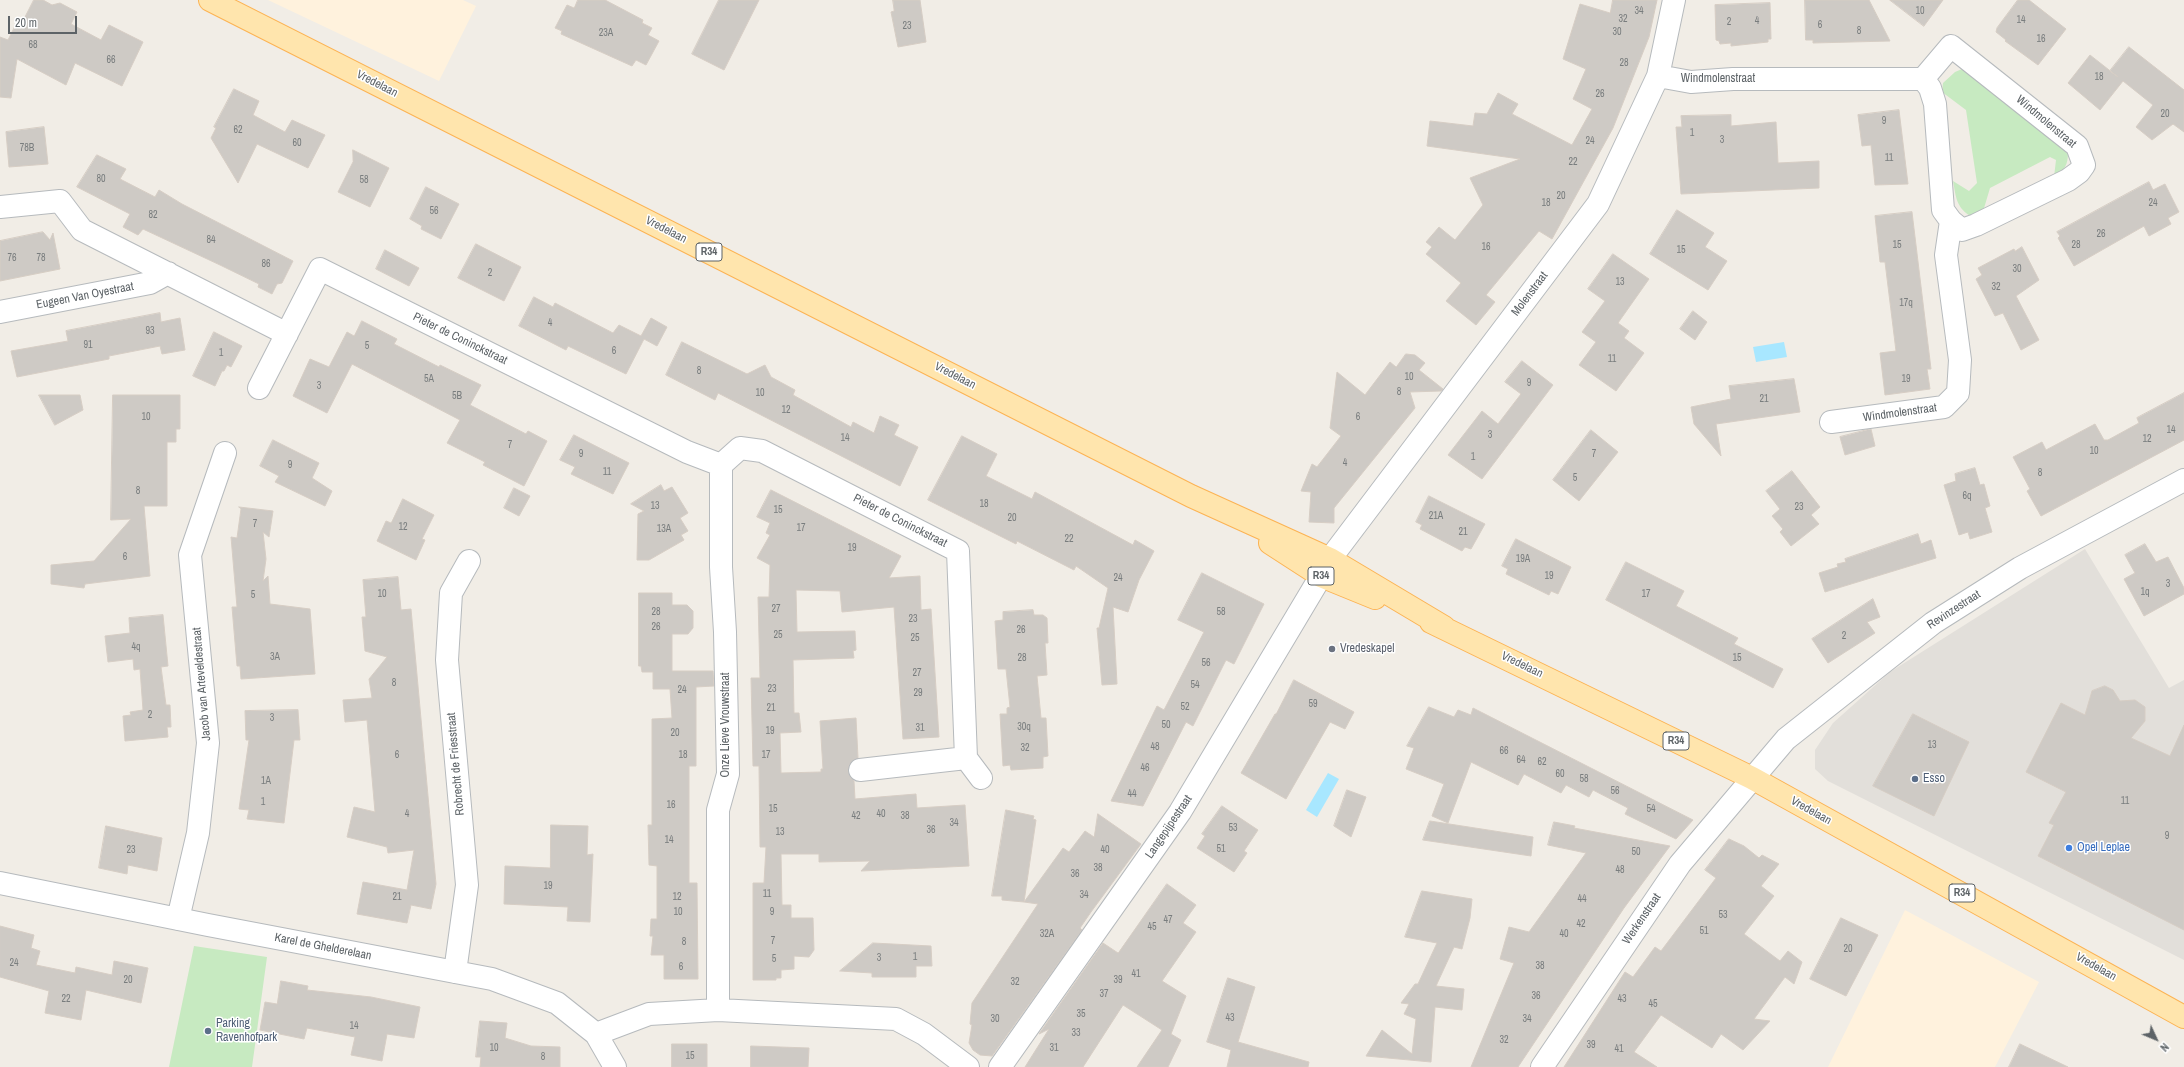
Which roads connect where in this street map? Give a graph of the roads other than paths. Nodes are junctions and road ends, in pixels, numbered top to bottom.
1 (210, 0) edge
2 (1674, 0) edge
3 (1658, 76) junction
4 (1923, 79) junction
5 (0, 207) edge
6 (1950, 221) junction
7 (168, 273) junction
8 (0, 312) edge
9 (287, 334) junction
10 (259, 388) dead end
11 (1831, 422) dead end
12 (225, 453) dead end
13 (721, 465) junction
14 (2184, 480) edge
15 (469, 561) dead end
16 (1325, 567) junction
17 (966, 758) junction
18 (860, 770) dead end
19 (981, 778) dead end
20 (1752, 778) junction
21 (0, 883) edge
22 (178, 919) junction
23 (455, 972) junction
24 (718, 1010) junction
25 (2180, 1013) edge
26 (596, 1034) junction
27 (615, 1067) edge
28 (968, 1067) edge
29 (1000, 1067) edge
30 (1542, 1067) edge

1 - 16 main road, Vredelaan / R34
2 - 3 street, Molenstraat
3 - 4 street, Windmolenstraat
3 - 16 street, Molenstraat
4 - 6 street, Windmolenstraat
4 - 6 street, Windmolenstraat
5 - 7 street
6 - 11 street, Windmolenstraat
7 - 8 street, Eugeen Van Oyestraat
7 - 9 street
9 - 10 street, Pieter de Coninckstraat
9 - 13 street, Pieter de Coninckstraat
12 - 22 street, Jacob van Arteveldestraat
13 - 17 street, Pieter de Coninckstraat
13 - 24 street, Onze Lieve Vrouwstraat
14 - 20 street, Revinzestraat
15 - 23 street, Robrecht de Friesstraat
16 - 20 main road, Vredelaan / R34
16 - 29 street, Langepijpestraat
17 - 18 street
17 - 19 street
20 - 25 main road, Vredelaan / R34
20 - 30 street, Werkenstraat
21 - 22 street, Karel de Ghelderelaan
22 - 23 street, Karel de Ghelderelaan
23 - 26 street, Karel de Ghelderelaan
24 - 26 street
24 - 28 street
26 - 27 street, Karel de Ghelderelaan

